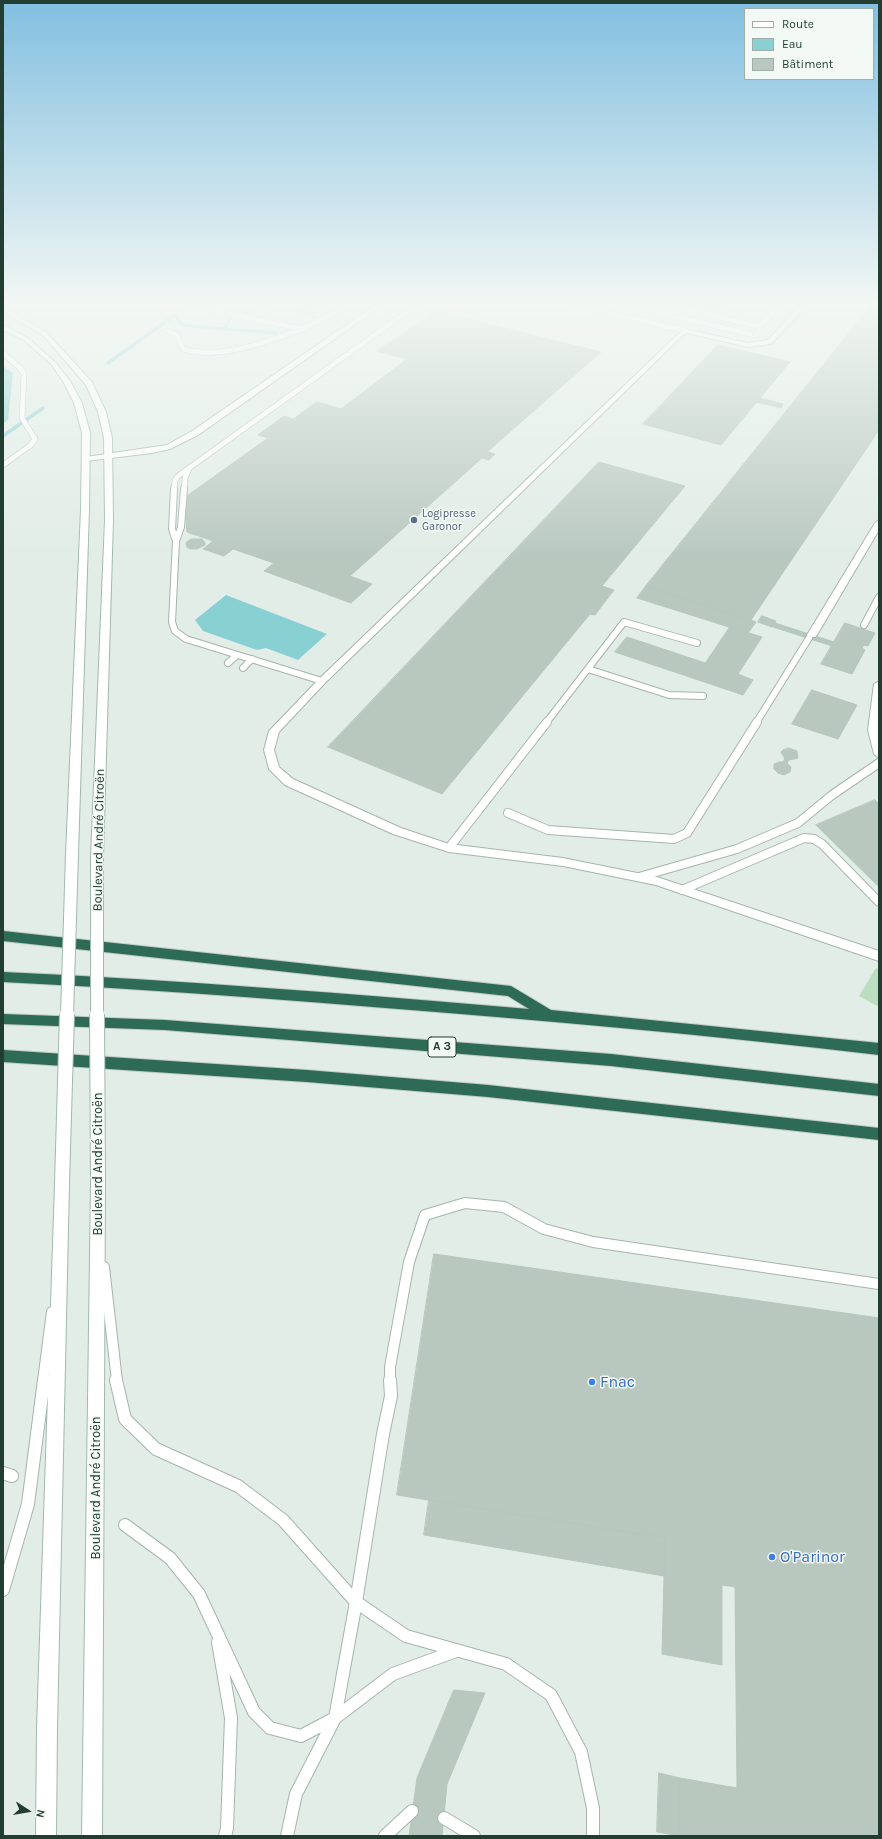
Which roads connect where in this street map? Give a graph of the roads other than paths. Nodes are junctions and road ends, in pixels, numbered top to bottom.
1 (23, 389) edge
2 (70, 389) edge
3 (91, 389) edge
4 (258, 389) edge
5 (299, 389) edge
6 (626, 389) edge
7 (109, 456) junction
8 (86, 459) junction
9 (3, 465) edge
10 (190, 467) junction
11 (879, 523) edge
12 (176, 541) junction
13 (879, 597) edge
14 (864, 625) dead end
15 (810, 637) joint
16 (697, 643) dead end
17 (237, 655) junction
18 (252, 659) junction
19 (228, 663) dead end
20 (243, 668) dead end
21 (588, 669) junction
22 (322, 681) junction
23 (879, 684) edge
24 (703, 696) dead end
25 (879, 754) edge
26 (879, 763) edge
27 (508, 813) dead end
28 (449, 848) junction
29 (639, 877) junction
30 (682, 890) junction
31 (879, 902) edge
32 (3, 936) edge
33 (879, 956) edge
34 (3, 977) edge
35 (548, 1014) junction
36 (3, 1019) edge
37 (879, 1049) edge
38 (3, 1056) edge
39 (879, 1090) edge
40 (879, 1134) edge
41 (98, 1214) junction
42 (60, 1242) junction
43 (879, 1284) edge
44 (125, 1525) dead end
45 (3, 1590) edge
46 (356, 1602) junction
47 (217, 1632) junction
48 (456, 1652) junction
49 (335, 1718) junction
50 (412, 1811) dead end
51 (444, 1818) dead end
52 (46, 1836) edge
53 (92, 1836) edge
54 (225, 1836) edge
55 (287, 1836) edge
56 (385, 1836) edge
57 (474, 1836) edge
58 (593, 1836) edge

1 - 9 lane
2 - 8 main road, Boulevard André Citroën
3 - 7 main road, Boulevard André Citroën
4 - 7 main road
5 - 10 lane
6 - 22 main road
7 - 8 main road
7 - 41 main road, Boulevard André Citroën, bridge
8 - 42 main road, Boulevard André Citroën, bridge
10 - 12 lane
10 - 12 lane
11 - 15 main road
12 - 17 lane
13 - 14 lane
15 - 27 lane
16 - 21 lane
17 - 18 lane
17 - 19 lane
18 - 20 lane
18 - 22 lane
21 - 24 lane
21 - 28 lane
22 - 28 main road
23 - 25 main road
26 - 29 lane
28 - 29 main road
29 - 30 main road
30 - 31 lane
30 - 33 main road
32 - 35 highway
34 - 35 highway
35 - 37 highway
36 - 39 highway, A 3
38 - 40 highway
41 - 46 lane
41 - 53 main road, Boulevard André Citroën
42 - 45 lane
42 - 52 main road, Boulevard André Citroën
43 - 46 lane
44 - 47 lane
46 - 48 lane
46 - 49 lane
47 - 49 lane
47 - 54 lane
48 - 49 lane
48 - 58 lane
49 - 55 lane
50 - 56 lane
51 - 57 lane

